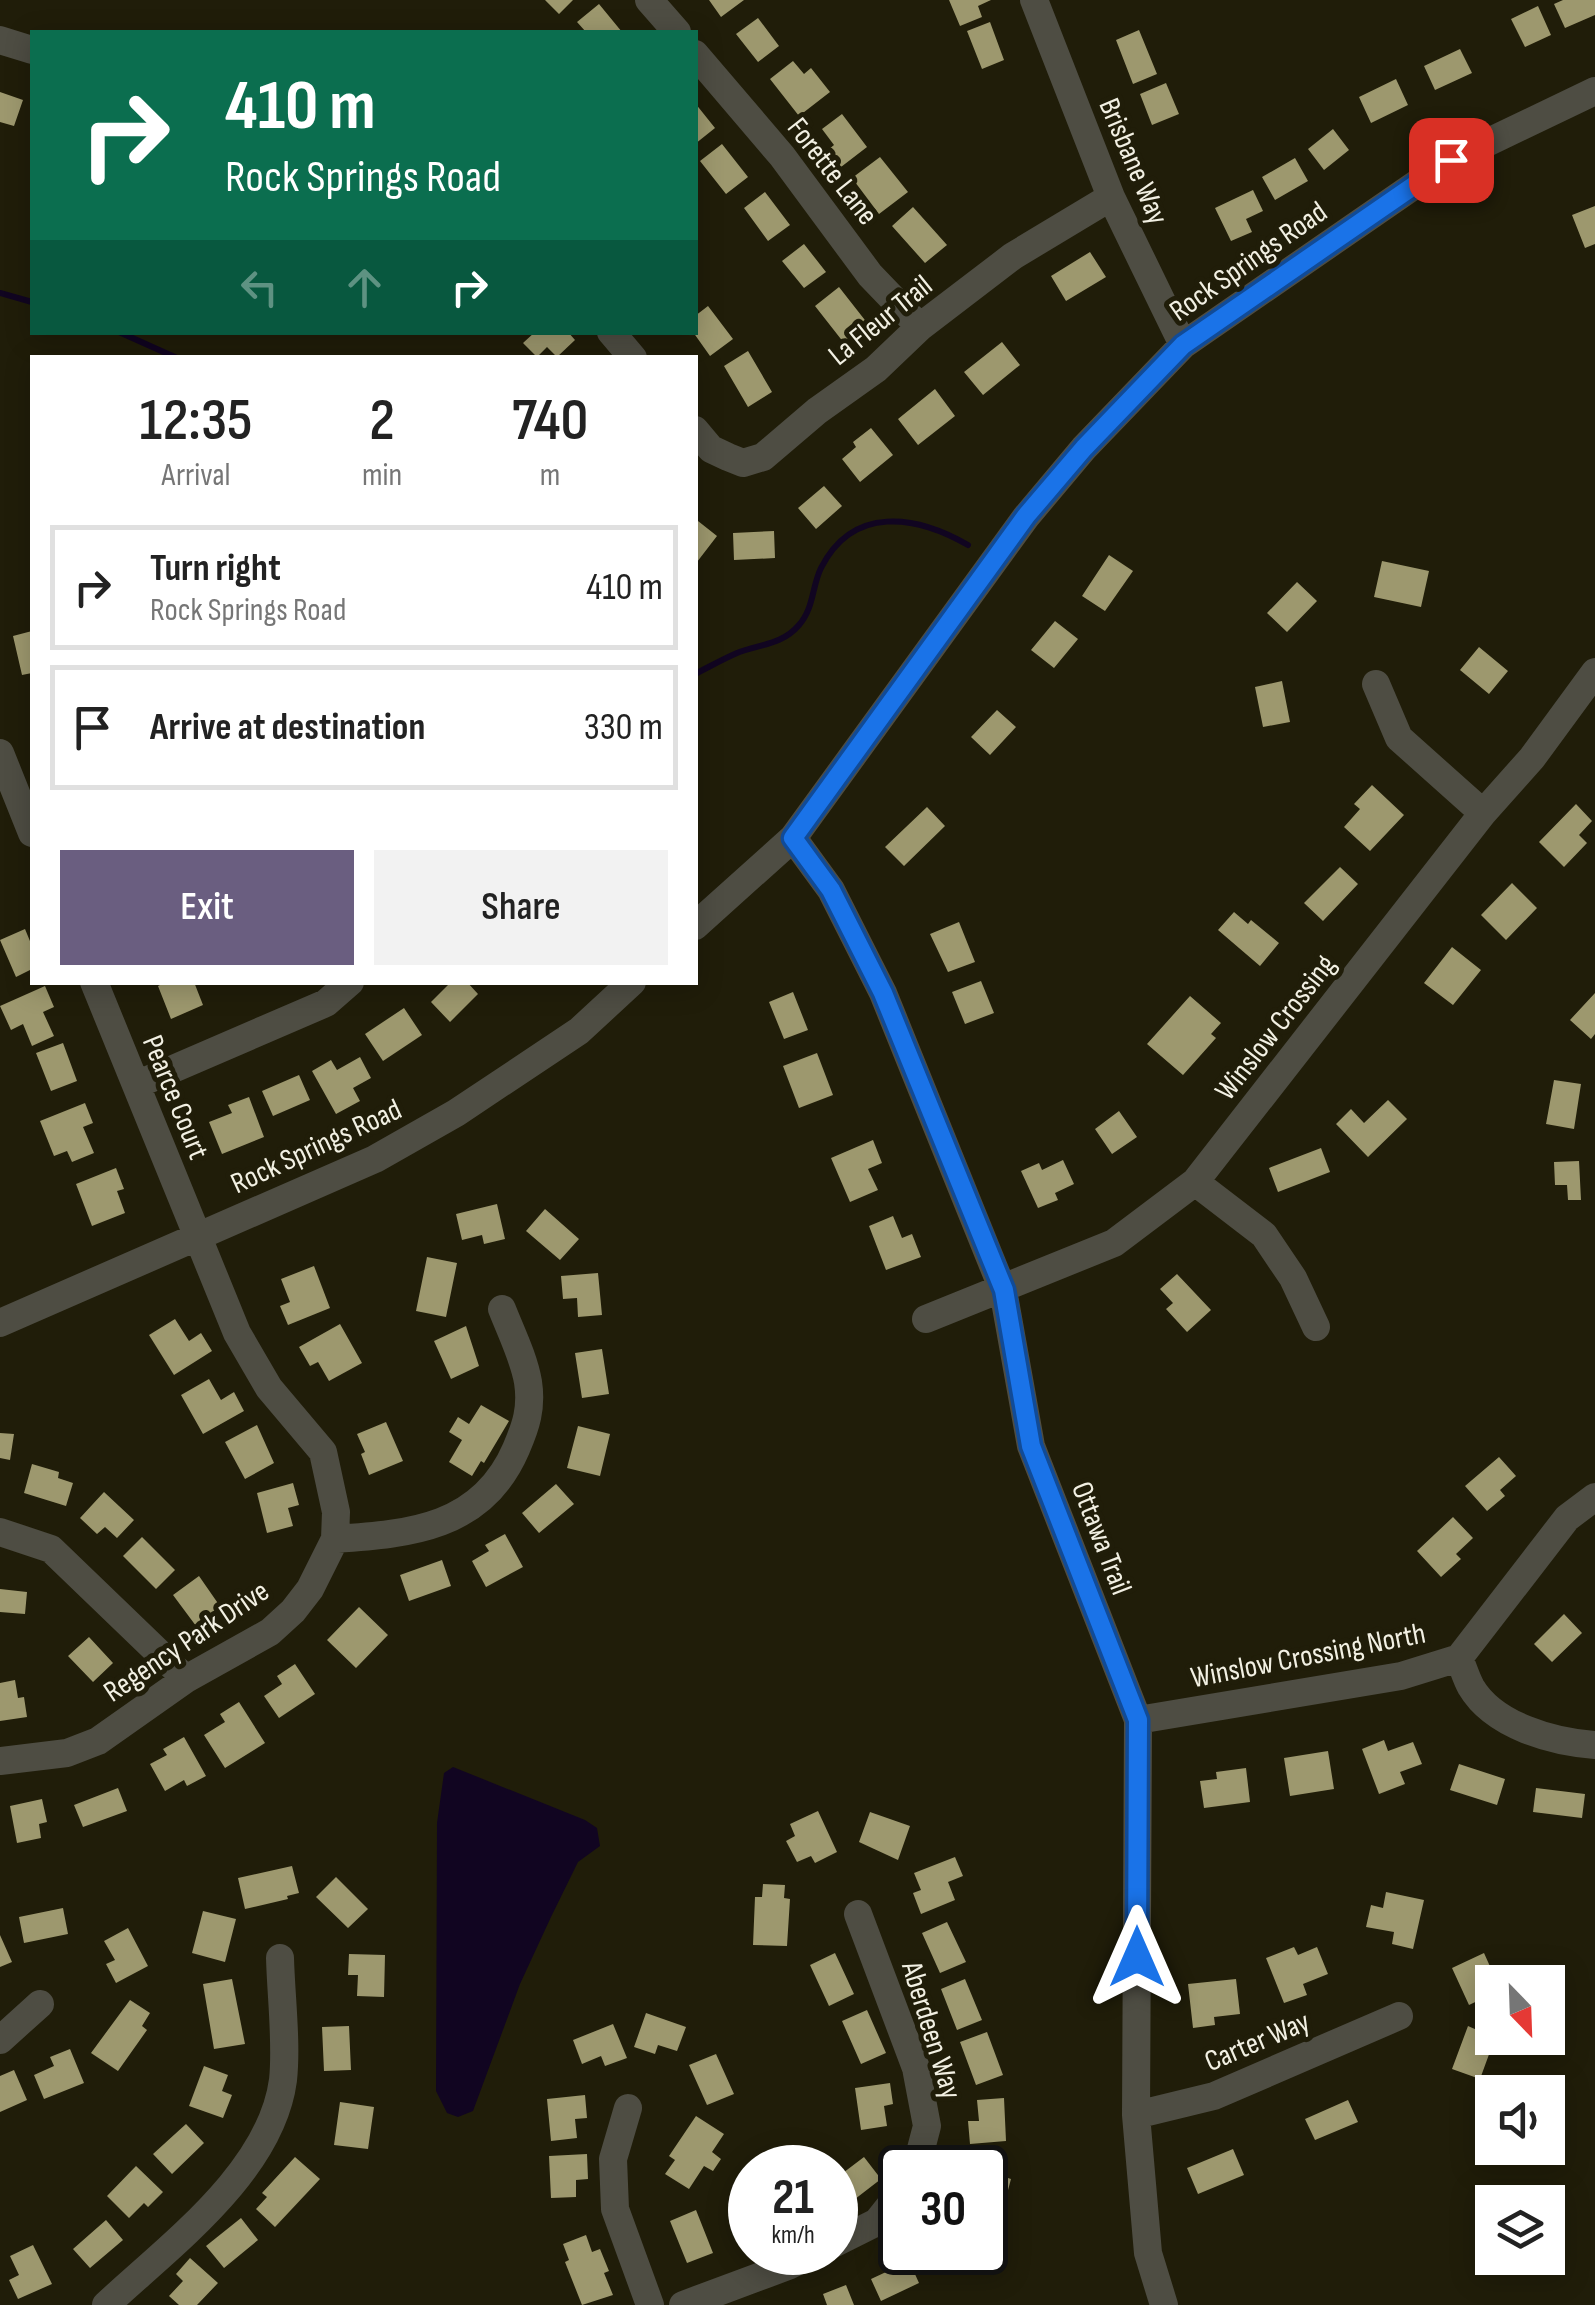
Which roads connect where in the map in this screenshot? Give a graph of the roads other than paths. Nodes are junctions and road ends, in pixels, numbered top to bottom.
1 (649, 0) edge
2 (1034, 0) edge
3 (675, 30) edge
4 (0, 40) edge
5 (30, 49) edge
6 (698, 58) edge
7 (1595, 91) edge
8 (1111, 197) junction
9 (920, 327) junction
10 (614, 335) edge
11 (1183, 345) junction
12 (630, 355) edge
13 (698, 433) edge
14 (1595, 672) edge
15 (1376, 684) dead end
16 (0, 753) edge
17 (1483, 813) junction
18 (30, 828) edge
19 (793, 838) junction
20 (698, 923) edge
21 (95, 985) edge
22 (347, 985) edge
23 (629, 985) edge
24 (136, 1085) junction
25 (1195, 1182) junction
26 (198, 1236) junction
27 (1004, 1290) junction
28 (502, 1309) dead end
29 (926, 1319) dead end
30 (0, 1323) edge
31 (1316, 1327) dead end
32 (1595, 1497) edge
33 (0, 1532) edge
34 (335, 1540) junction
35 (1459, 1658) junction
36 (186, 1679) junction
37 (1138, 1720) junction
38 (1595, 1745) edge
39 (0, 1761) edge
40 (858, 1914) dead end
41 (280, 1958) dead end
42 (40, 2004) dead end
43 (1399, 2016) dead end
44 (0, 2040) edge
45 (628, 2108) dead end
46 (1136, 2116) junction
47 (922, 2145) edge
48 (758, 2275) edge
49 (106, 2305) edge
50 (650, 2305) edge
51 (683, 2305) edge
52 (1164, 2305) edge

1 - 3 street
2 - 8 street, Brisbane Way
4 - 5 street
6 - 9 street, Forette Lane
7 - 11 street, Rock Springs Road
8 - 9 street, La Fleur Trail
8 - 11 street, Brisbane Way
9 - 13 street, La Fleur Trail
10 - 12 street
11 - 19 street, Rock Springs Road
14 - 17 street, Winslow Crossing
15 - 17 street
16 - 18 street
17 - 25 street, Winslow Crossing
19 - 20 street, Rock Springs Road
19 - 27 street, Ottawa Trail
21 - 24 street, Pearce Court
22 - 24 street
23 - 26 street, Rock Springs Road
24 - 26 street, Pearce Court
25 - 27 street, Winslow Crossing
25 - 31 street
26 - 30 street, Rock Springs Road
26 - 34 street
27 - 29 street, Winslow Crossing
27 - 37 street, Ottawa Trail
28 - 34 street
32 - 35 street, Winslow Crossing North
33 - 36 street
34 - 36 street, Regency Park Drive
35 - 37 street, Winslow Crossing North
35 - 38 street
36 - 39 street, Regency Park Drive
37 - 46 street, Ottawa Trail
40 - 47 street, Aberdeen Way
41 - 49 street
42 - 44 street
43 - 46 street, Carter Way
45 - 50 street
46 - 52 street, Ottawa Trail
48 - 51 street

